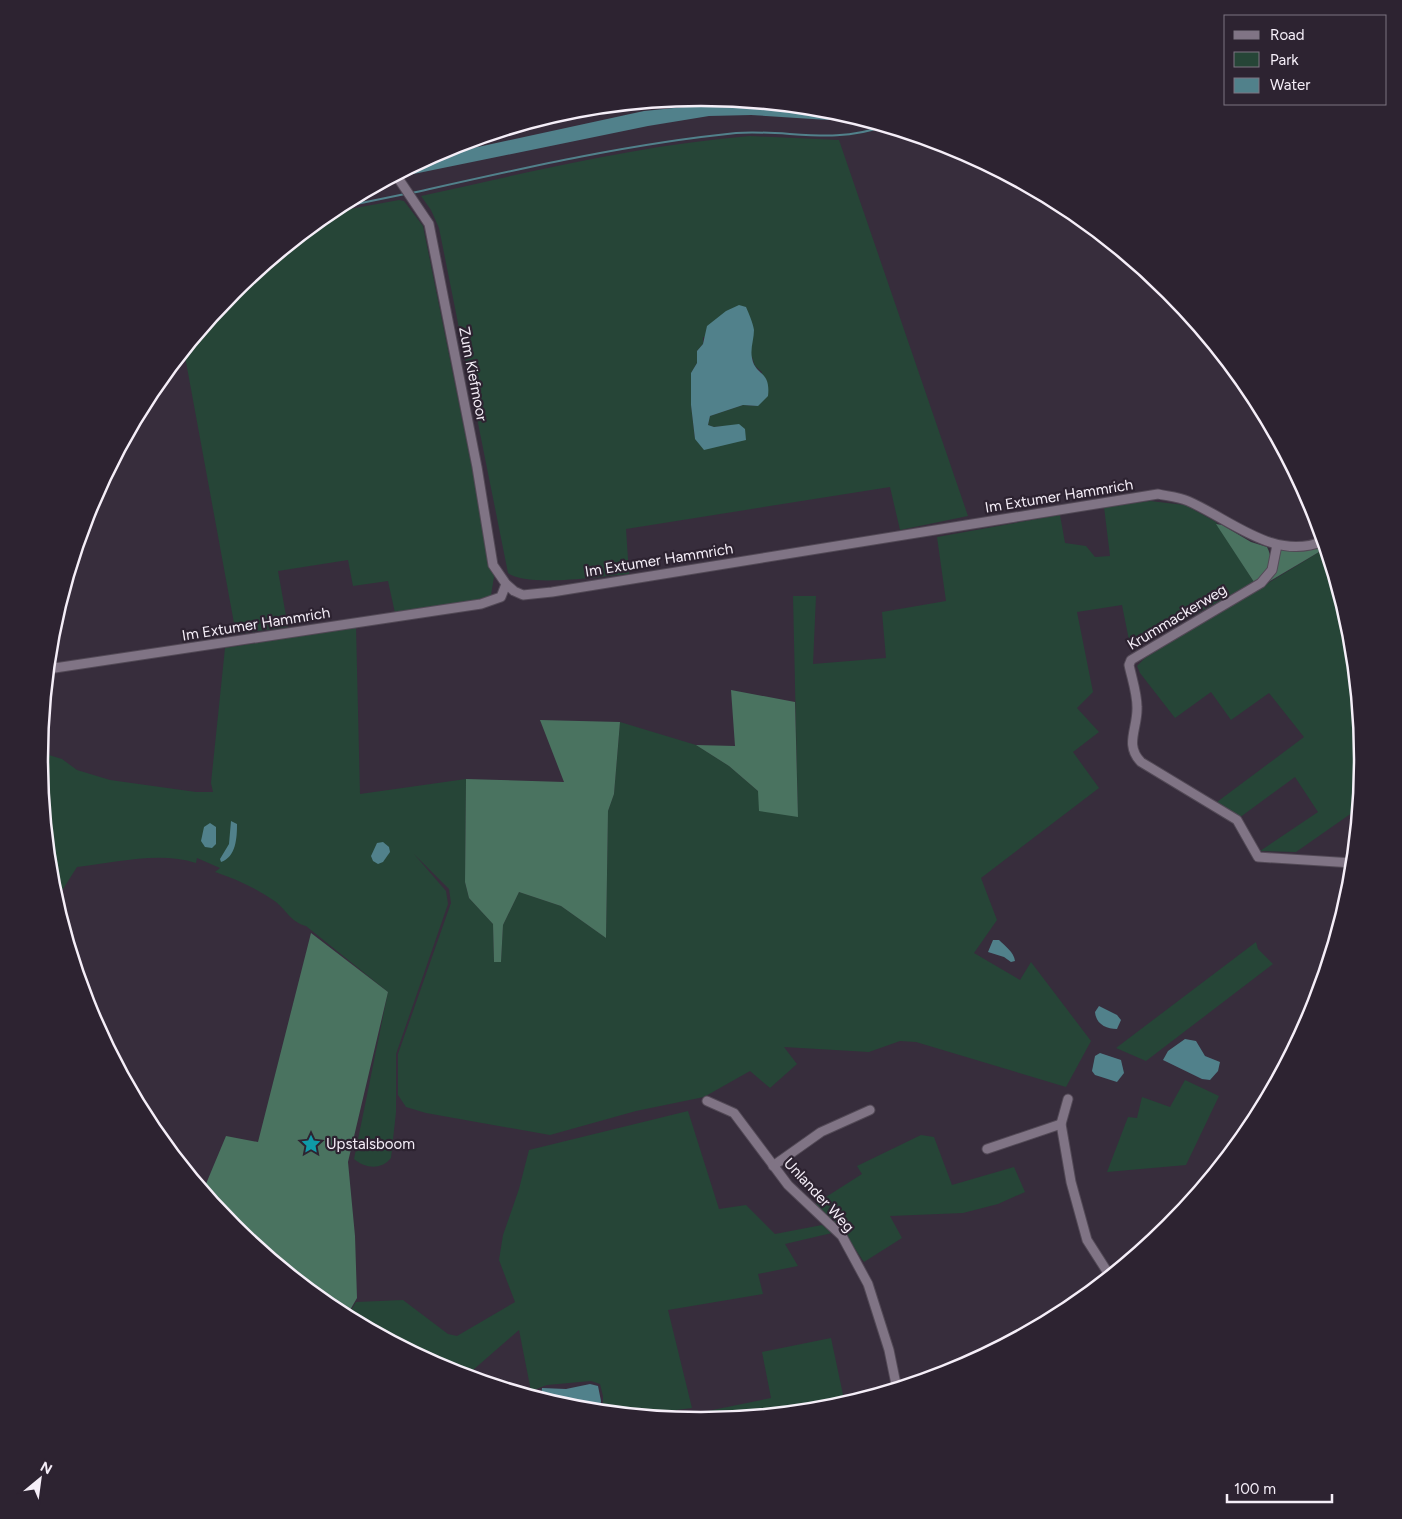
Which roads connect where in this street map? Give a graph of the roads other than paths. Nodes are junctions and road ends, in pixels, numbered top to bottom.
1 (399, 180) edge
2 (1318, 543) edge
3 (1277, 545) junction
4 (506, 584) junction
5 (54, 668) edge
6 (1346, 863) edge
7 (1068, 1099) dead end
8 (707, 1102) dead end
9 (870, 1110) dead end
10 (1061, 1124) junction
11 (987, 1149) dead end
12 (774, 1166) junction
13 (1107, 1271) edge
14 (896, 1383) edge

1 - 4 street, Zum Kiefmoor
2 - 3 street
3 - 4 street, Im Extumer Hammrich
3 - 6 street, Krummackerweg
4 - 5 street, Im Extumer Hammrich
7 - 10 street
8 - 12 street, Unlander Weg
9 - 12 street
10 - 11 street
10 - 13 street
12 - 14 street, Unlander Weg

